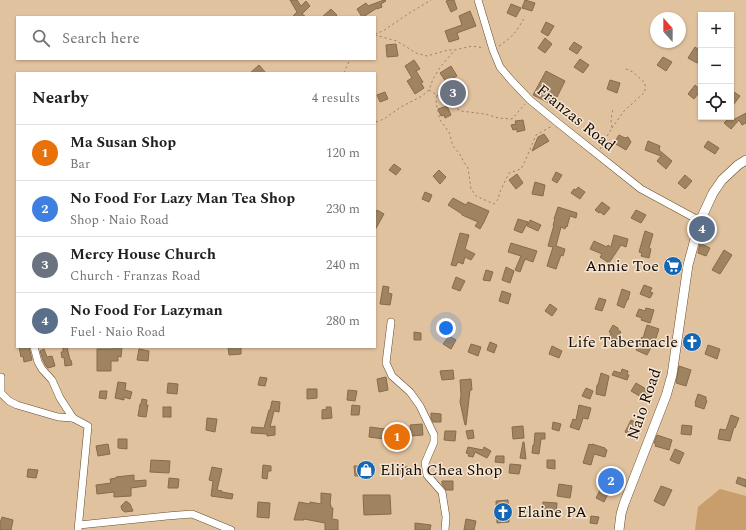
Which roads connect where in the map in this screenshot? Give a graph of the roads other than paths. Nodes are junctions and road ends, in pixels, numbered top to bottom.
1 (478, 0) edge
2 (746, 160) edge
3 (700, 221) junction
4 (391, 322) dead end
5 (34, 348) edge
6 (1, 377) dead end
7 (73, 418) junction
8 (78, 527) edge
9 (231, 530) edge
10 (445, 530) edge
11 (619, 530) edge

1 - 3 street, Franzas Road
2 - 3 street, Naio Road
3 - 11 street, Naio Road
4 - 10 street
5 - 7 street
6 - 7 street
7 - 8 street
8 - 9 street

